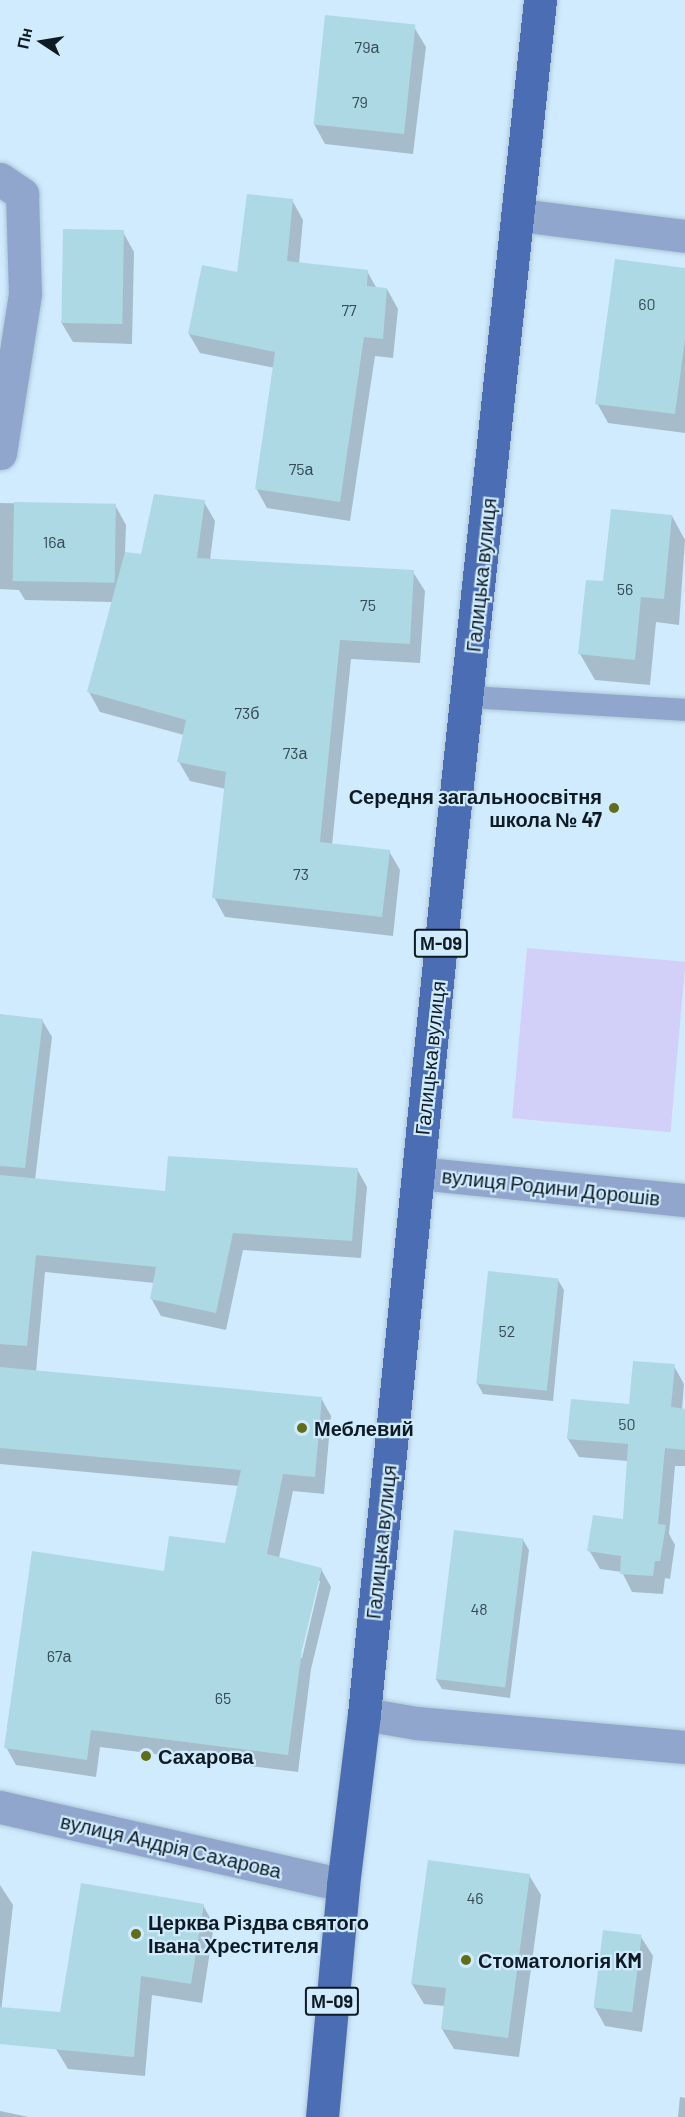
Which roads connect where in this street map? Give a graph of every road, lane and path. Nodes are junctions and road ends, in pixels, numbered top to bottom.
1 (540, 0) edge
2 (0, 179) edge
3 (519, 215) junction
4 (685, 236) edge
5 (0, 453) edge
6 (468, 697) junction
7 (685, 710) edge
8 (418, 1173) junction
9 (685, 1200) edge
10 (364, 1714) junction
11 (685, 1747) edge
12 (0, 1807) edge
13 (343, 1885) junction
14 (322, 2117) edge

1 - 3 main road, Галицька вулиця / М-09
2 - 5 street
3 - 4 street
3 - 6 main road, Галицька вулиця / М-09
6 - 7 lane
6 - 8 main road, Галицька вулиця / М-09
8 - 9 street, вулиця Родини Дорошів
8 - 10 main road, Галицька вулиця / М-09
10 - 11 street
10 - 13 main road, Галицька вулиця / М-09
12 - 13 street, вулиця Андрія Сахарова
13 - 14 main road, Галицька вулиця / М-09

